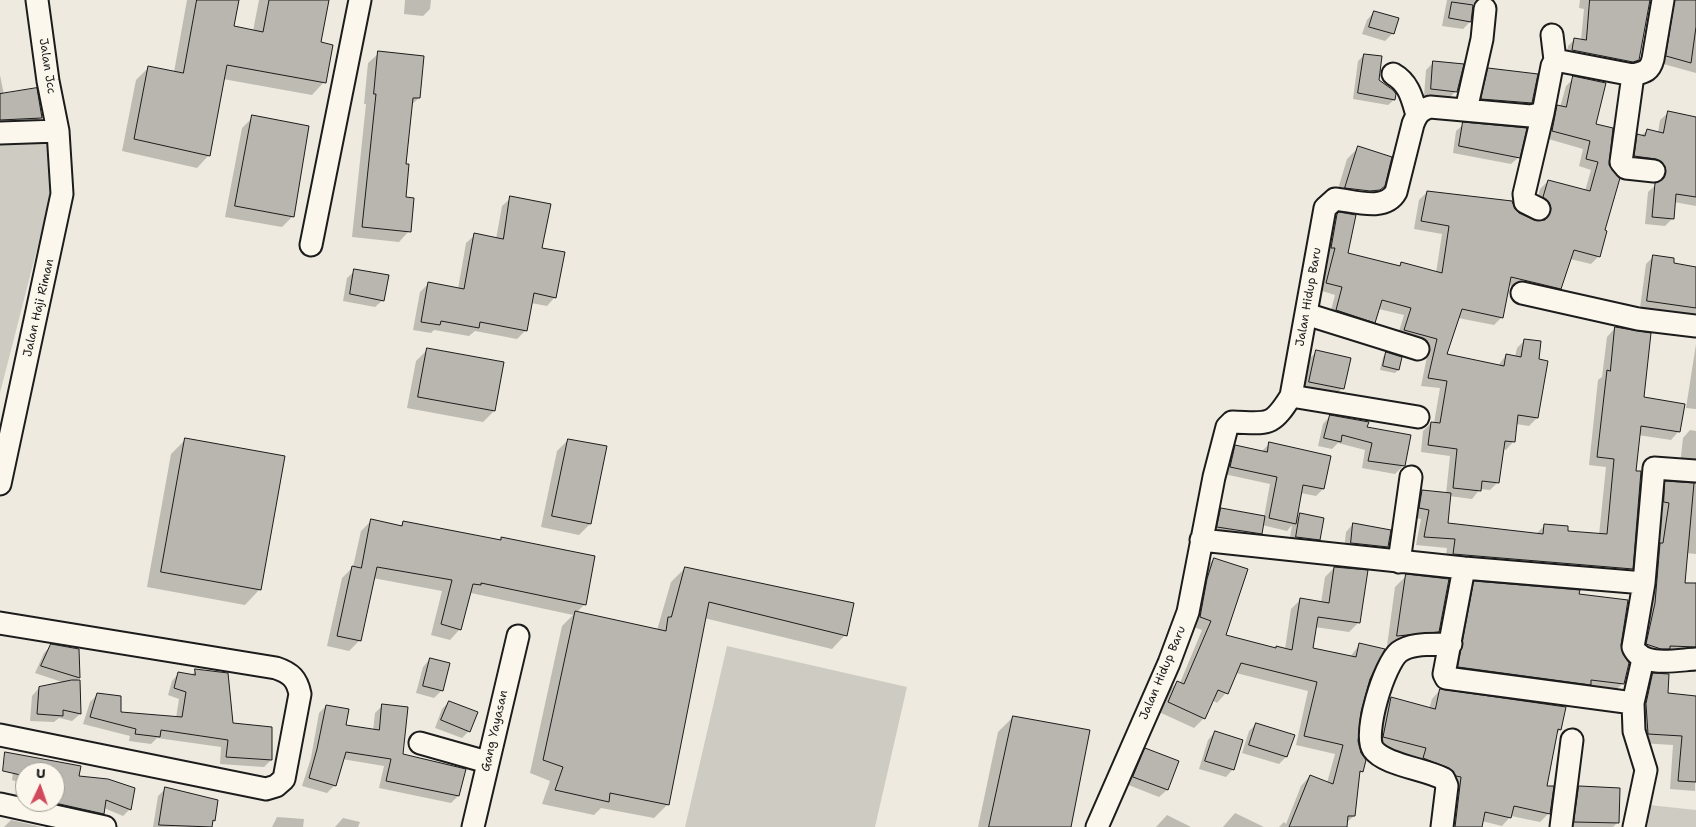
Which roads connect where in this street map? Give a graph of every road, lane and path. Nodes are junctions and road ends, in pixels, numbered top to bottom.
1 (37, 0) edge
2 (360, 0) edge
3 (1663, 0) edge
4 (1485, 9) dead end
5 (1552, 35) dead end
6 (1555, 60) junction
7 (1393, 74) dead end
8 (1633, 75) junction
9 (1466, 110) junction
10 (1543, 112) junction
11 (1417, 115) junction
12 (58, 131) junction
13 (0, 134) edge
14 (1654, 171) dead end
15 (1539, 209) dead end
16 (312, 245) dead end
17 (1522, 293) dead end
18 (1306, 314) junction
19 (1696, 326) edge
20 (1418, 349) dead end
21 (1292, 396) junction
22 (1418, 416) dead end
23 (3, 455) edge
24 (1696, 471) edge
25 (1411, 477) dead end
26 (0, 484) edge
27 (1201, 540) junction
28 (1399, 562) junction
29 (1464, 568) junction
30 (1644, 583) junction
31 (0, 623) edge
32 (518, 636) dead end
33 (1451, 644) junction
34 (1643, 659) junction
35 (1696, 660) edge
36 (1633, 703) junction
37 (0, 735) edge
38 (1572, 740) dead end
39 (420, 743) dead end
40 (487, 762) junction
41 (0, 804) edge
42 (105, 827) edge
43 (473, 827) edge
44 (1097, 827) edge
45 (1442, 827) edge
46 (1561, 827) edge
47 (1634, 827) edge

1 - 12 street, Jalan Jcc
2 - 16 street
3 - 8 street
4 - 9 street
5 - 6 street
6 - 8 street
6 - 10 street
7 - 11 street
8 - 14 street
9 - 10 street
9 - 11 street
10 - 15 street
11 - 18 street, Jalan Hidup Baru
12 - 13 street
12 - 23 street, Jalan Haji Riman
17 - 19 street
18 - 20 street
18 - 21 street, Jalan Hidup Baru
21 - 22 street
21 - 27 street, Jalan Hidup Baru
23 - 26 street, Jalan Haji Riman
24 - 30 street
25 - 28 street
27 - 28 street
27 - 44 street, Jalan Hidup Baru
28 - 29 street
29 - 30 street
29 - 33 street
30 - 34 street
31 - 37 street
32 - 40 street, Gang Yayasan
33 - 36 street
33 - 45 street
34 - 35 street
34 - 36 street
36 - 47 street
38 - 46 street
39 - 40 street
40 - 43 street, Gang Yayasan
41 - 42 street

